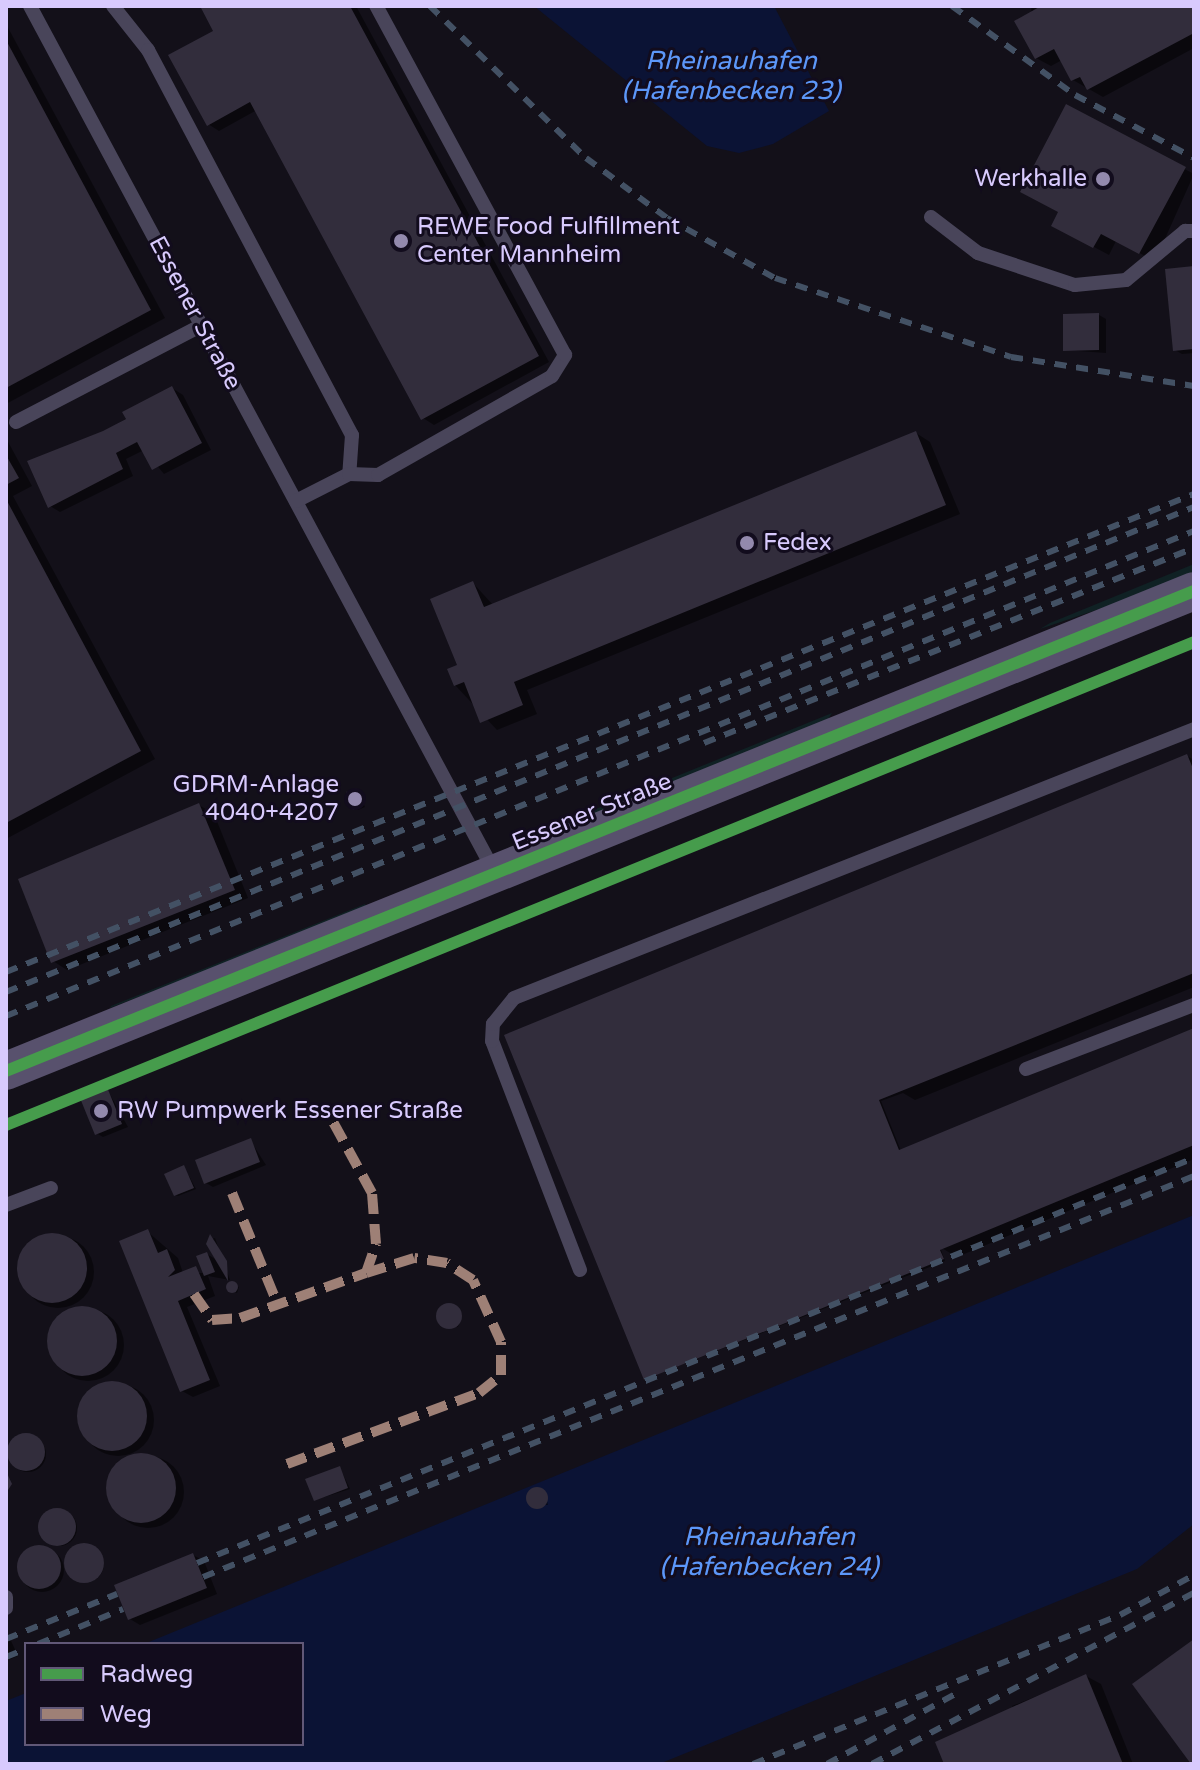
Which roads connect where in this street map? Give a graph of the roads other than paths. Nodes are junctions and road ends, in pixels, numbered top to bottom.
1 (30, 6) edge
2 (113, 6) edge
3 (376, 6) edge
4 (931, 217) dead end
5 (1194, 231) edge
6 (202, 325) junction
7 (16, 422) dead end
8 (349, 474) junction
9 (296, 501) junction
10 (1194, 591) edge
11 (1194, 729) edge
12 (496, 875) junction
13 (1194, 1005) edge
14 (1026, 1069) dead end
15 (6, 1071) edge
16 (51, 1188) dead end
17 (6, 1205) edge
18 (580, 1270) dead end
19 (6, 1597) edge
20 (6, 1608) edge

1 - 6 lane, Essener Straße
2 - 8 lane
3 - 8 lane
4 - 5 lane
6 - 7 lane
6 - 9 lane, Essener Straße
8 - 9 lane
9 - 12 lane, Essener Straße
10 - 12 street, Essener Straße
11 - 18 lane
12 - 15 street, Essener Straße
13 - 14 lane
16 - 17 lane
19 - 20 lane

